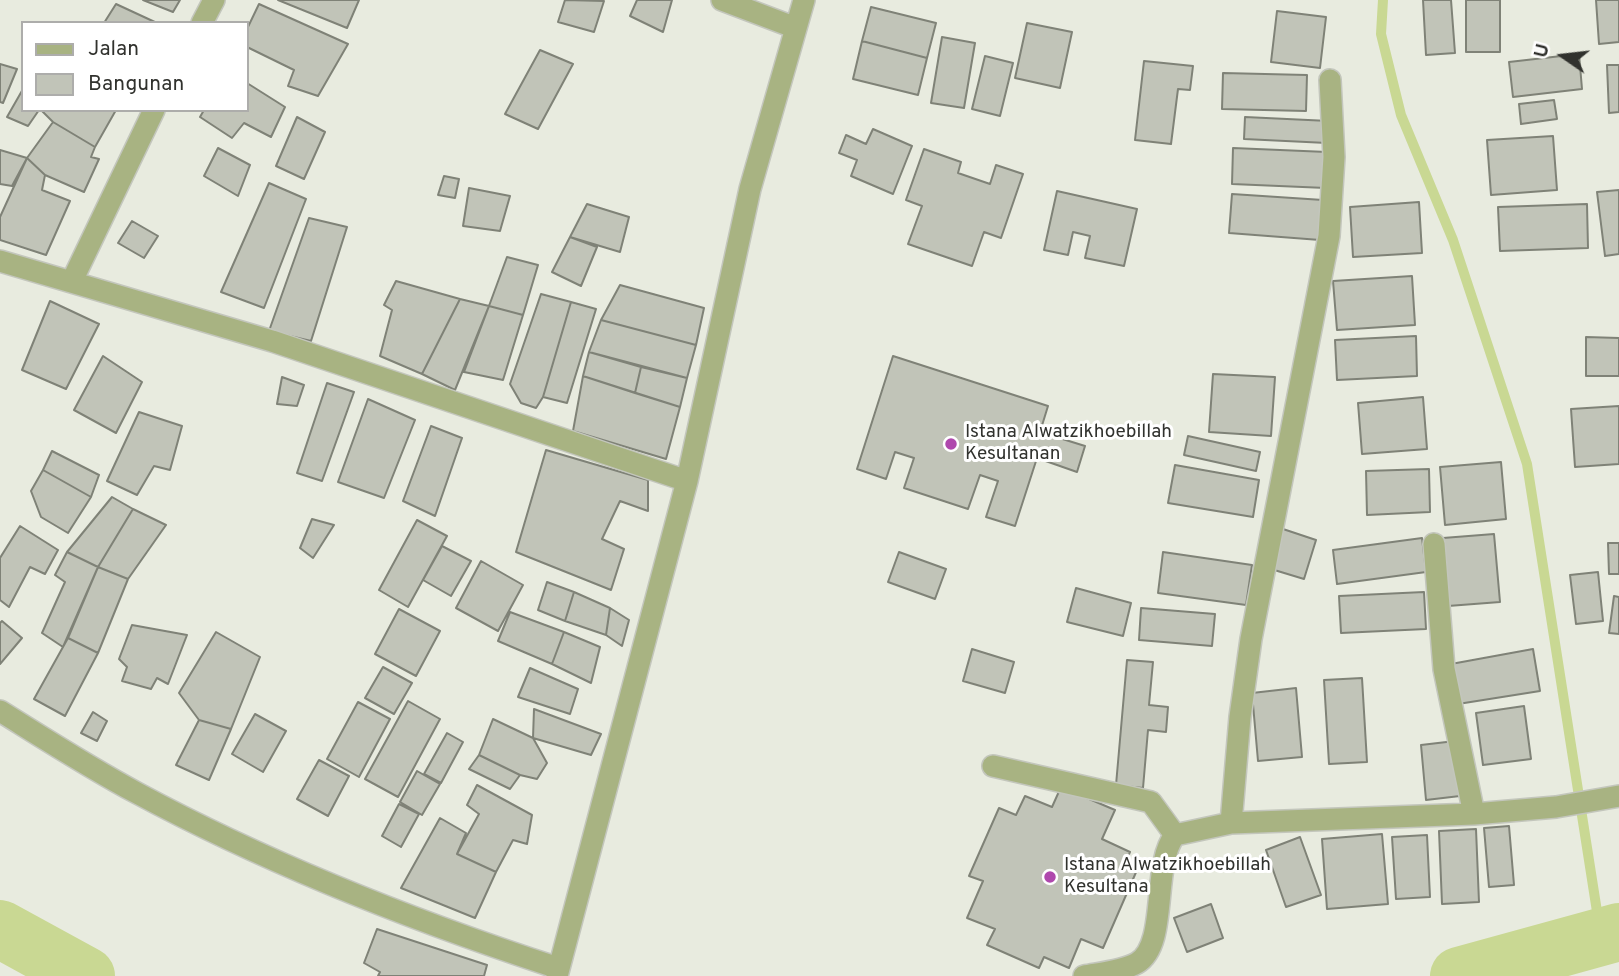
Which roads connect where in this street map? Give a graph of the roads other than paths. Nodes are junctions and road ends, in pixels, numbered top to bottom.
1 (214, 0) edge
2 (722, 0) edge
3 (804, 0) edge
4 (203, 21) edge
5 (796, 28) junction
6 (1330, 80) dead end
7 (153, 112) edge
8 (0, 261) edge
9 (72, 281) junction
10 (687, 481) junction
11 (1434, 544) dead end
12 (0, 711) edge
13 (993, 766) dead end
14 (1611, 797) edge
15 (1474, 814) junction
16 (1231, 823) junction
17 (1175, 835) junction
18 (558, 972) edge
19 (1084, 976) edge

1 - 4 street
2 - 5 street
3 - 5 street
5 - 10 street
6 - 16 street
7 - 9 street
8 - 9 street
9 - 10 street
10 - 18 street
11 - 15 street
12 - 18 street
13 - 17 street
14 - 15 street
15 - 16 street
16 - 17 street
17 - 19 street

